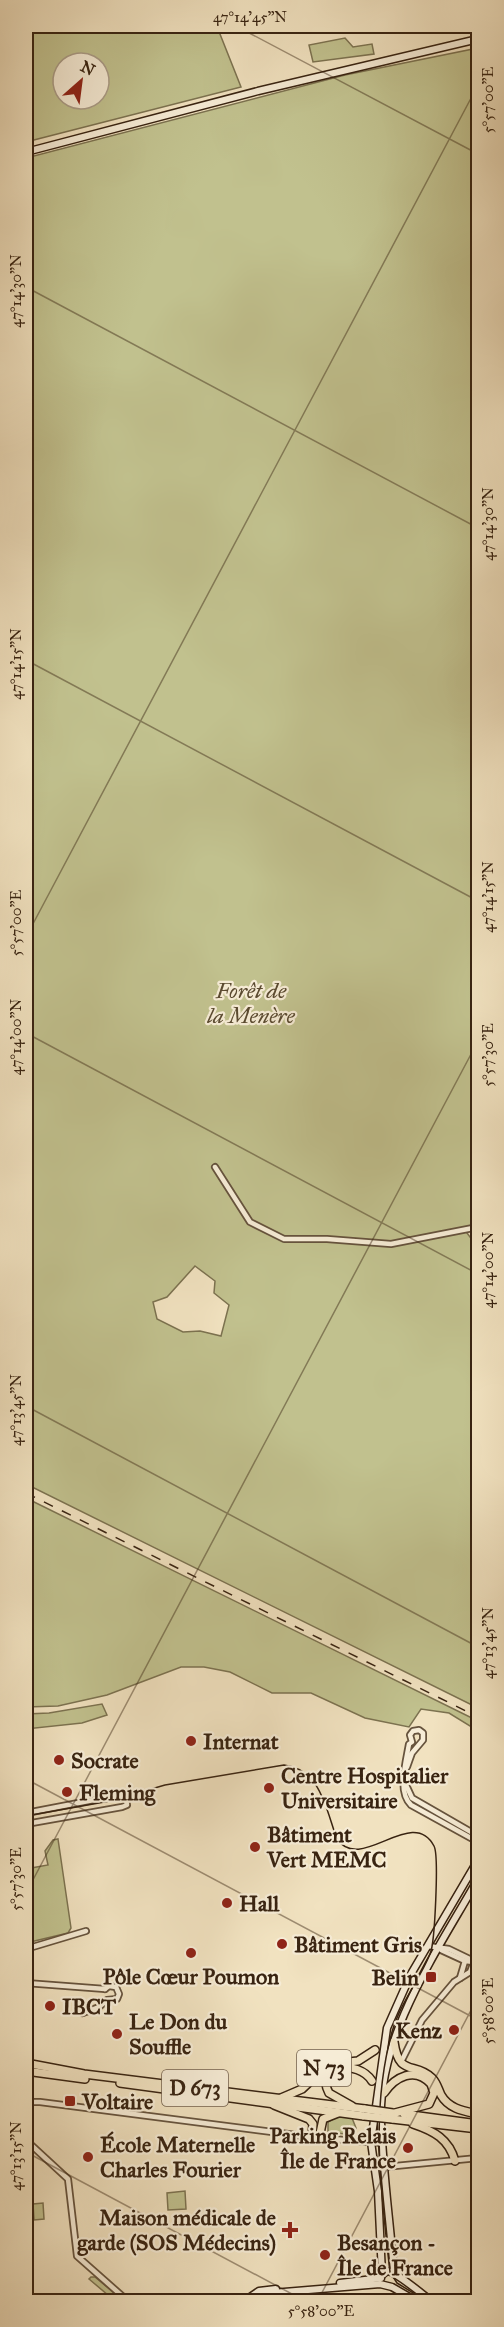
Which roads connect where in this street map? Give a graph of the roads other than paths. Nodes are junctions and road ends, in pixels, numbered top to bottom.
1 (478, 39) edge
2 (26, 152) edge
3 (215, 1167) dead end
4 (478, 1227) edge
5 (412, 1742) junction
6 (418, 1744) junction
7 (407, 1767) junction
8 (405, 1780) junction
9 (433, 1810) junction
10 (26, 1813) edge
11 (425, 1813) junction
12 (26, 1824) edge
13 (478, 1836) edge
14 (478, 1842) edge
15 (478, 1860) edge
16 (478, 1879) edge
17 (86, 1931) dead end
18 (428, 1946) junction
19 (26, 1949) edge
20 (439, 1949) junction
21 (478, 1951) edge
22 (465, 1961) junction
23 (476, 1962) edge
24 (460, 1978) junction
25 (26, 1983) edge
26 (105, 1989) junction
27 (107, 2000) junction
28 (83, 2013) dead end
29 (387, 2028) junction
30 (394, 2042) junction
31 (375, 2050) joint
32 (401, 2062) junction
33 (26, 2063) edge
34 (27, 2071) edge
35 (372, 2081) joint
36 (380, 2091) junction
37 (279, 2099) junction
38 (269, 2103) junction
39 (26, 2110) edge
40 (362, 2111) junction
41 (343, 2112) junction
42 (478, 2114) edge
43 (394, 2116) junction
44 (478, 2124) edge
45 (478, 2129) edge
46 (316, 2138) junction
47 (371, 2142) junction
48 (383, 2143) junction
49 (478, 2158) edge
50 (455, 2161) junction
51 (385, 2167) junction
52 (396, 2275) junction
53 (381, 2276) junction
54 (384, 2286) junction
55 (392, 2287) junction
56 (129, 2301) edge
57 (243, 2301) edge
58 (251, 2301) edge
59 (418, 2301) edge
60 (433, 2301) edge

1 - 2 street
3 - 4 street
5 - 6 street
5 - 6 street
5 - 7 street
6 - 7 street
7 - 8 street
8 - 9 street
8 - 11 street
9 - 11 street
9 - 13 street
10 - 12 street
11 - 14 street
15 - 18 street
16 - 20 street
17 - 19 street
18 - 20 street
18 - 29 street
20 - 22 street
20 - 23 street
20 - 30 street
21 - 23 street
22 - 23 street
22 - 24 street
23 - 24 street
24 - 32 street
25 - 26 street
26 - 27 street
26 - 27 street
27 - 28 street
29 - 31 street, N 73
29 - 36 street
30 - 32 main road
30 - 36 street
31 - 37 main road, N 73
32 - 42 main road
33 - 37 main road, D 673
34 - 38 main road, D 673
35 - 36 street
35 - 40 main road
36 - 43 main road
36 - 47 street
36 - 48 street
37 - 40 main road, D 673
38 - 41 main road, D 673
38 - 46 main road
39 - 46 street
39 - 56 street
40 - 41 main road, D 673
40 - 43 main road, D 673, bridge
41 - 46 main road
43 - 44 main road, D 673
43 - 45 main road, D 673
43 - 50 main road
46 - 47 street
47 - 48 street
47 - 53 street
48 - 51 street
49 - 50 street
50 - 51 street
51 - 52 street
52 - 53 street
52 - 55 street
52 - 60 street
53 - 54 street
53 - 57 street
54 - 55 street
54 - 58 street
55 - 59 street

